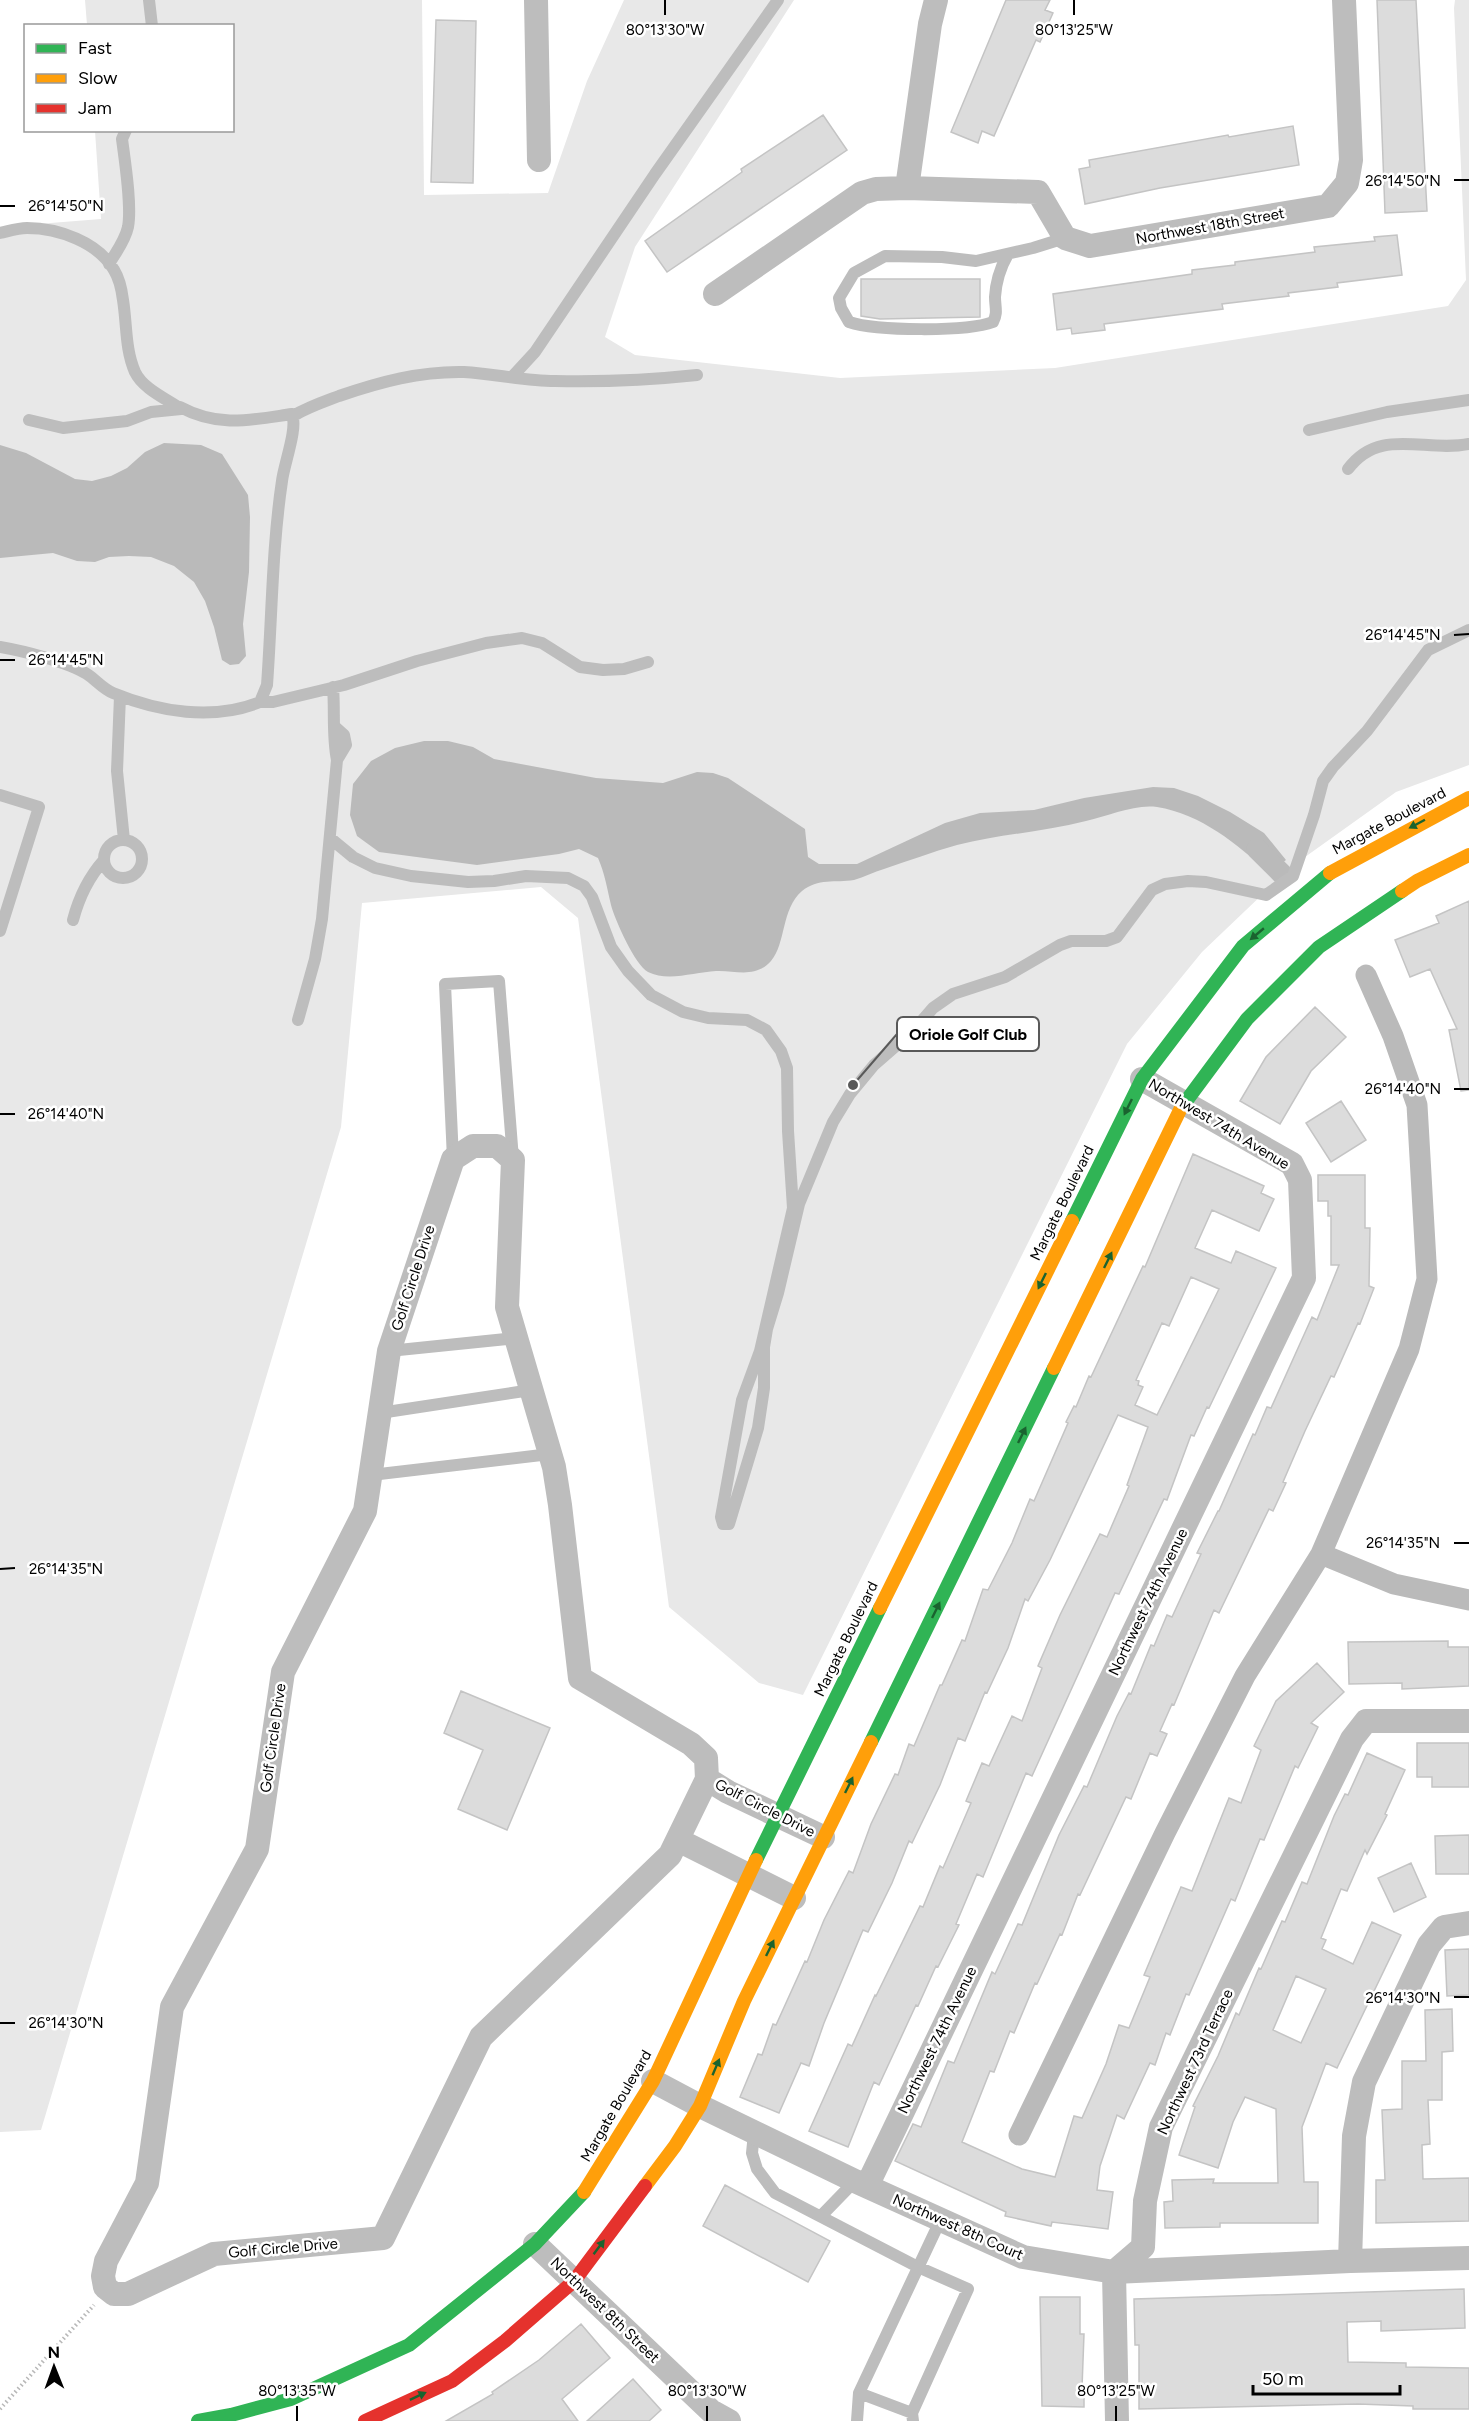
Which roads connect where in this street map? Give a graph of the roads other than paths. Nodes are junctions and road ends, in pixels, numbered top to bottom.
1 (149, 0) edge
2 (536, 0) edge
3 (778, 0) edge
4 (936, 0) edge
5 (1344, 0) edge
6 (152, 24) edge
7 (125, 132) edge
8 (539, 160) dead end
9 (907, 188) junction
10 (0, 233) edge
11 (1065, 238) junction
12 (1008, 254) junction
13 (106, 261) junction
14 (714, 294) dead end
15 (697, 375) dead end
16 (512, 377) junction
17 (1469, 400) edge
18 (180, 408) junction
19 (293, 416) junction
20 (30, 420) dead end
21 (1310, 430) dead end
22 (1469, 444) edge
23 (1348, 469) dead end
24 (1469, 630) edge
25 (0, 647) edge
26 (648, 662) dead end
27 (333, 687) junction
28 (120, 696) junction
29 (266, 702) junction
30 (0, 795) edge
31 (1469, 798) edge
32 (330, 838) junction
33 (124, 840) junction
34 (1469, 855) edge
35 (104, 860) junction
36 (73, 920) dead end
37 (0, 931) edge
38 (298, 1020) dead end
39 (1142, 1078) junction
40 (1184, 1102) junction
41 (453, 1159) junction
42 (513, 1160) junction
43 (516, 1338) junction
44 (389, 1351) junction
45 (531, 1390) junction
46 (380, 1413) junction
47 (550, 1454) junction
48 (370, 1475) junction
49 (1469, 1721) edge
50 (707, 1779) junction
51 (777, 1815) junction
52 (824, 1837) junction
53 (678, 1840) junction
54 (748, 1875) junction
55 (794, 1898) junction
56 (1469, 1923) edge
57 (653, 2081) junction
58 (700, 2106) junction
59 (754, 2133) junction
60 (861, 2183) junction
61 (821, 2216) junction
62 (940, 2221) junction
63 (535, 2244) junction
64 (1469, 2258) edge
65 (1350, 2261) junction
66 (918, 2267) junction
67 (1114, 2272) junction
68 (574, 2281) junction
69 (859, 2393) junction
70 (912, 2417) edge
71 (714, 2418) edge
72 (198, 2421) edge
73 (365, 2421) edge
74 (856, 2421) edge
75 (1117, 2421) edge

1 - 6 lane
2 - 8 street
3 - 16 lane
4 - 9 street
5 - 11 street, Northwest 18th Street
7 - 13 lane
9 - 11 street
9 - 14 street
10 - 13 lane
11 - 12 lane
12 - 12 lane
13 - 18 lane
15 - 16 lane
16 - 19 lane
17 - 21 lane
18 - 19 lane
18 - 20 lane
19 - 29 lane
22 - 23 lane
24 - 32 lane
25 - 28 lane
26 - 27 lane
27 - 29 lane
27 - 32 lane
28 - 29 lane
28 - 33 lane
30 - 37 lane
31 -> 39 street, Margate Boulevard
32 - 38 lane
33 - 35 lane
33 - 35 lane
34 - 40 street
35 - 36 lane
39 - 40 street, Northwest 74th Avenue
39 -> 51 street, Margate Boulevard
52 -> 40 street
40 - 60 street, Northwest 74th Avenue
41 - 42 street
41 - 42 lane
41 - 44 street, Golf Circle Drive
42 - 43 street, Golf Circle Drive
43 - 44 lane
43 - 45 street, Golf Circle Drive
44 - 46 street, Golf Circle Drive
45 - 46 lane
45 - 47 street, Golf Circle Drive
46 - 48 street, Golf Circle Drive
47 - 48 lane
47 - 50 street, Golf Circle Drive
48 - 53 street, Golf Circle Drive
49 - 67 street, Northwest 73rd Terrace
50 - 51 street, Golf Circle Drive
50 - 53 street, Golf Circle Drive
51 - 52 street, Golf Circle Drive
51 - 54 street, Margate Boulevard
52 - 55 street
53 - 54 street
54 - 55 street
54 - 57 street, Margate Boulevard
58 -> 55 street
56 - 65 street
57 - 58 street, Northwest 8th Court
57 - 63 street, Margate Boulevard
58 - 59 street, Northwest 8th Court
68 -> 58 street
59 - 60 street, Northwest 8th Court
59 - 61 lane
60 - 61 lane
60 - 62 street, Northwest 8th Court
61 - 66 lane
62 - 66 lane
62 - 67 street, Northwest 8th Court
63 - 68 street, Northwest 8th Street
63 - 72 street, Margate Boulevard
64 - 65 street, Northwest 8th Court
65 - 67 street, Northwest 8th Court
66 - 69 lane
66 - 70 lane
67 - 75 street
68 - 71 street, Northwest 8th Street
73 -> 68 street
69 - 70 lane
69 - 74 lane

